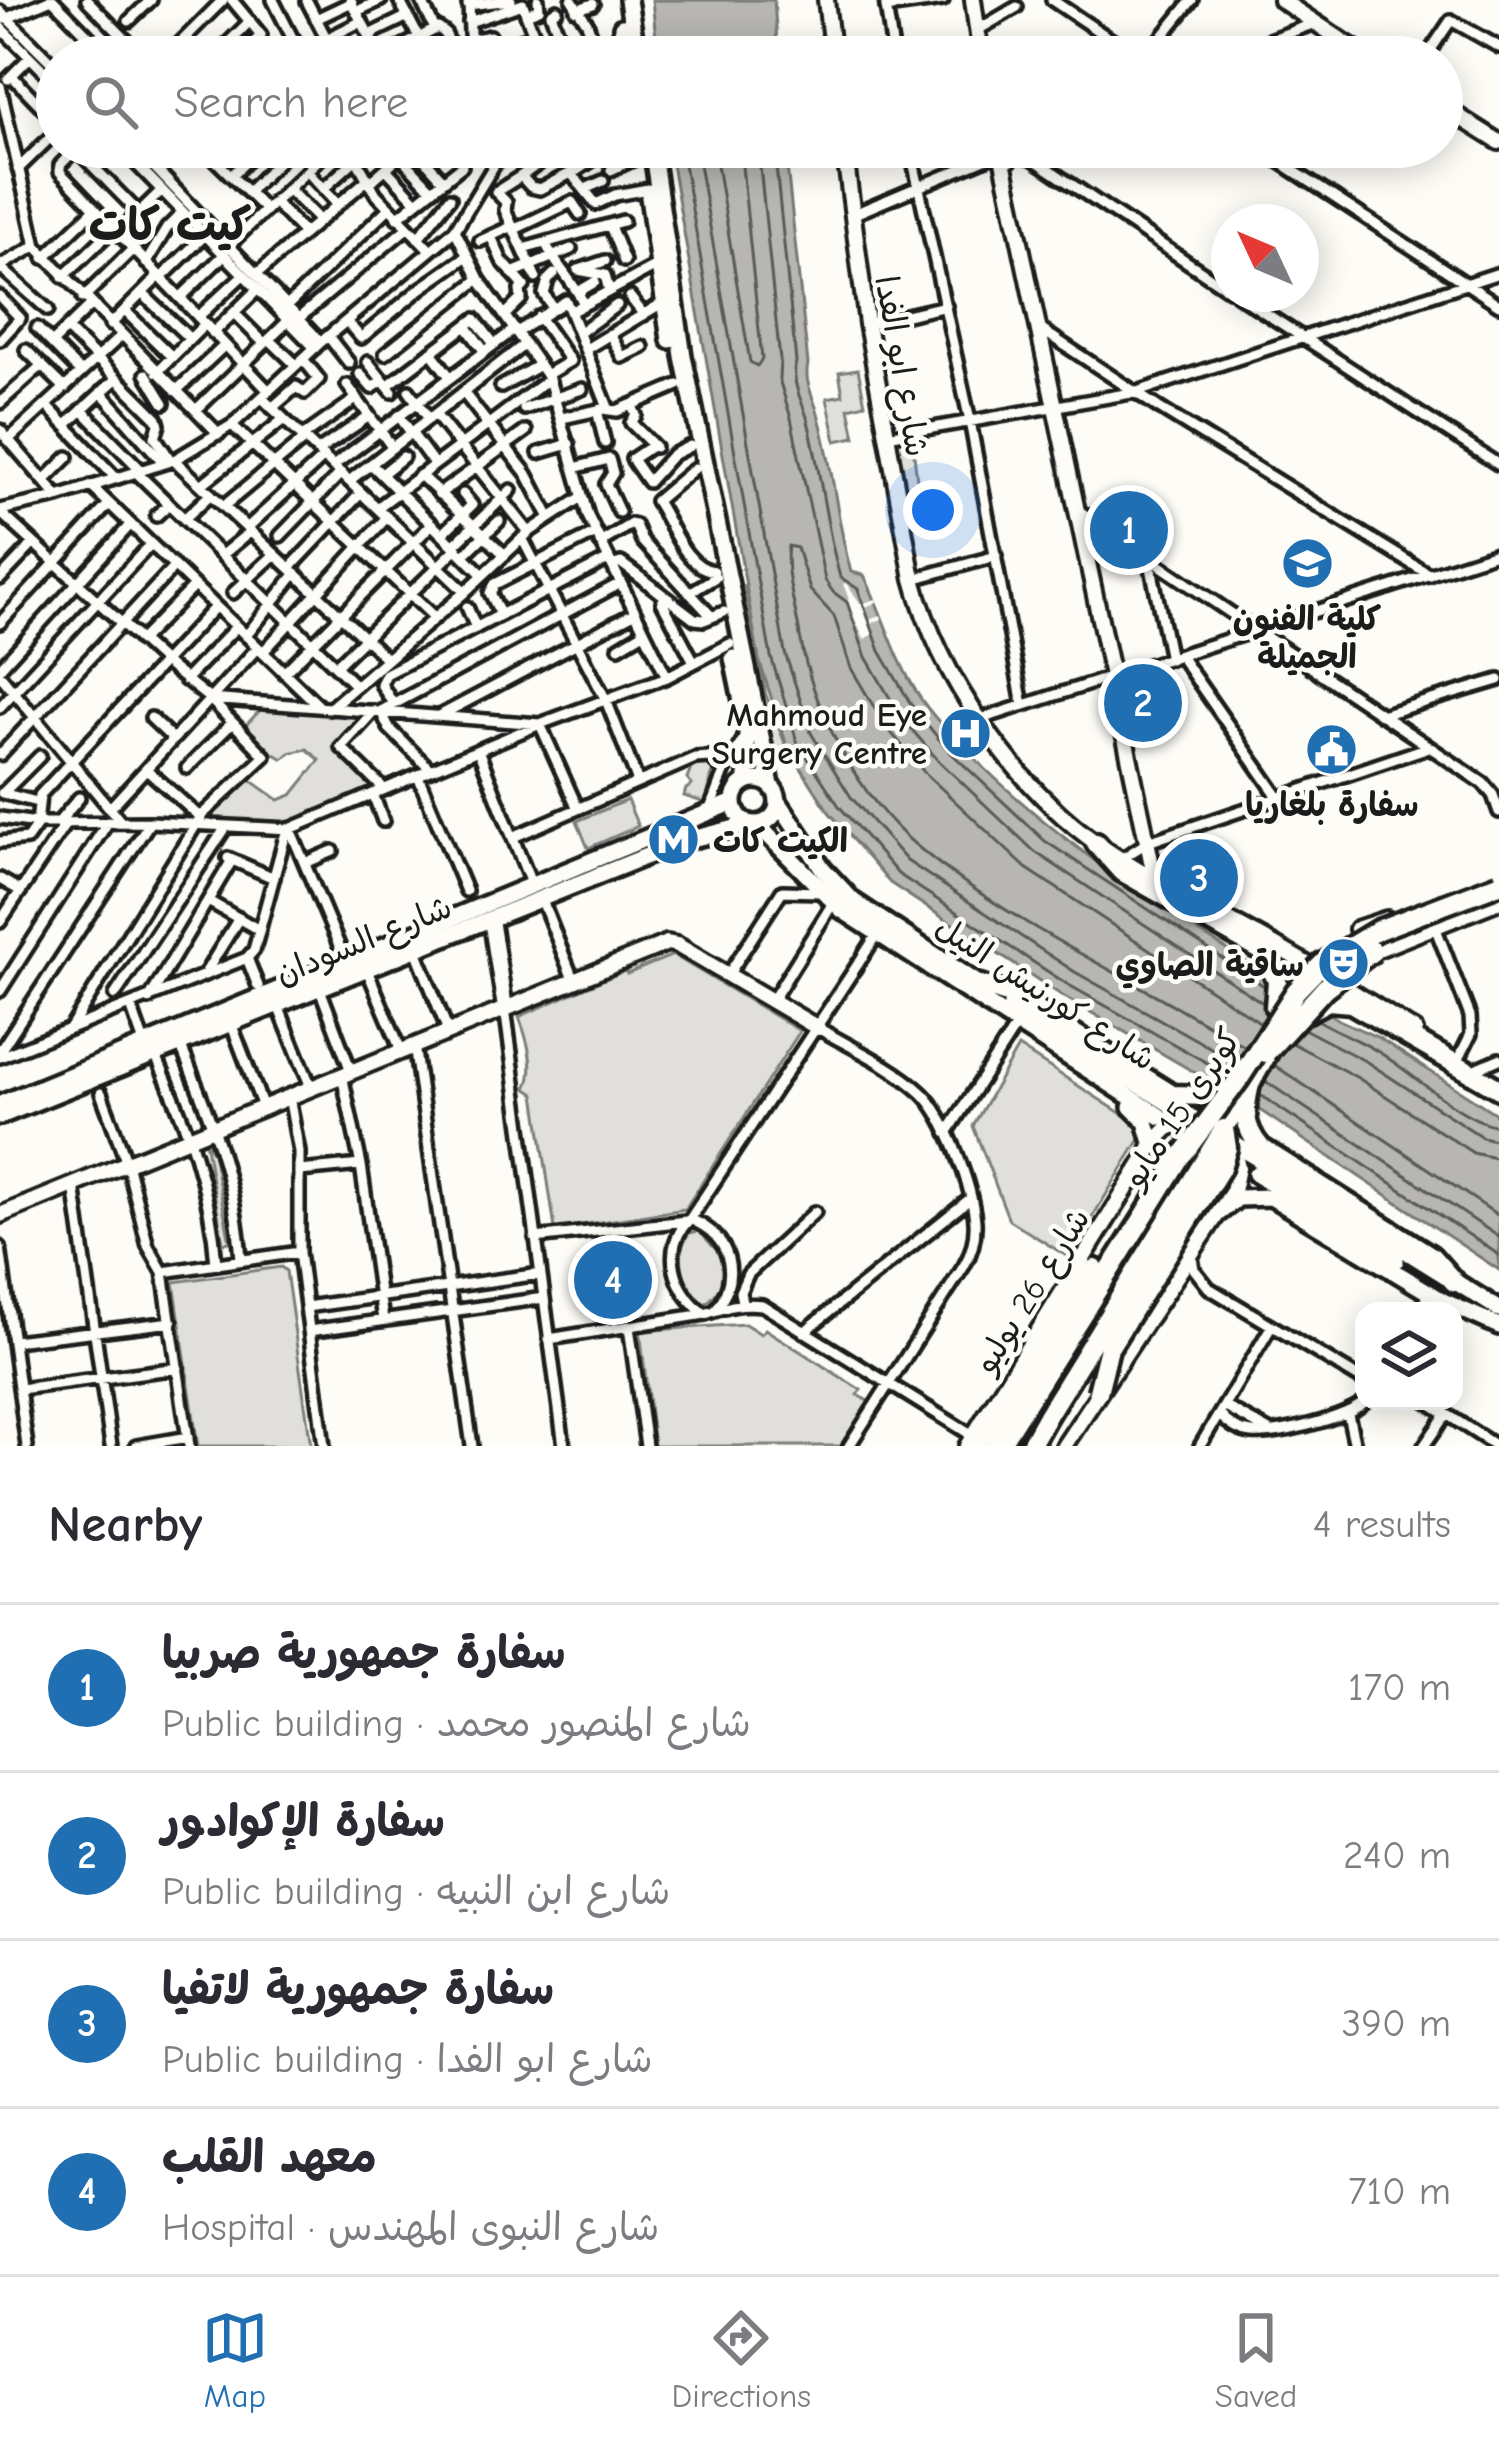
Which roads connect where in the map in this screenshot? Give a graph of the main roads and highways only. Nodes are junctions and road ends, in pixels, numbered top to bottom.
1 (618, 0) edge
2 (628, 0) edge
3 (624, 36) edge
4 (629, 36) edge
5 (647, 168) edge
6 (649, 168) edge
7 (746, 782) junction
8 (774, 793) junction
9 (734, 802) junction
10 (754, 824) junction
11 (1096, 843) road end
12 (806, 844) junction
13 (786, 857) junction
14 (1499, 889) edge
15 (537, 892) junction
16 (1357, 928) road end
17 (1373, 950) road end
18 (928, 967) junction
19 (355, 970) junction
20 (981, 985) junction
21 (1275, 1007) junction
22 (1298, 1018) junction
23 (177, 1039) junction
24 (1262, 1051) junction
25 (1245, 1078) junction
26 (1499, 1086) edge
27 (1, 1105) edge
28 (1161, 1117) dead end
29 (1228, 1137) junction
30 (1153, 1146) road end
31 (1262, 1163) junction
32 (1260, 1195) junction
33 (1145, 1212) junction
34 (1220, 1212) road end
35 (1454, 1282) joint
36 (1499, 1309) edge
37 (1499, 1326) edge
38 (1098, 1392) road end
39 (973, 1443) edge
40 (998, 1446) edge
41 (1030, 1446) edge

1 - 3 main road
2 - 4 main road
5 - 7 main road
6 - 8 main road, شارع كورنيش النيل
7 - 8 main road
7 - 9 main road
8 - 10 main road
8 - 12 main road, شارع كورنيش النيل
9 - 10 main road
9 - 15 main road, شارع السودان
10 - 13 main road, شارع كورنيش النيل
10 - 15 main road, شارع السودان
11 - 21 highway
12 - 13 main road
12 - 20 main road, شارع كورنيش النيل
13 - 18 main road, شارع كورنيش النيل
14 - 24 highway, كوبرى 15 مايو, bridge
15 - 19 main road, شارع السودان
15 - 19 main road, شارع السودان
16 - 21 highway, bridge
17 - 22 highway, bridge
18 - 28 main road, شارع كورنيش النيل
18 - 30 main road
19 - 23 main road, شارع السودان
19 - 23 main road, شارع السودان
20 - 25 highway
20 - 29 main road, شارع كورنيش النيل
21 - 24 highway, bridge
22 - 24 highway, bridge
22 - 26 highway, bridge
23 - 27 main road, شارع السودان
24 - 25 highway, كوبرى 15 مايو, bridge
25 - 29 highway, كوبرى 15 مايو
25 - 31 highway
25 - 33 highway, كوبرى 15 مايو, bridge
29 - 31 main road, شارع كورنيش النيل
29 - 38 highway, bridge
29 - 41 highway, كوبرى 15 مايو, bridge
31 - 32 main road
31 - 35 highway
31 - 37 main road, شارع كورنيش النيل
32 - 34 main road
32 - 37 main road
33 - 39 highway
33 - 40 highway, كوبرى 15 مايو
35 - 36 main road

